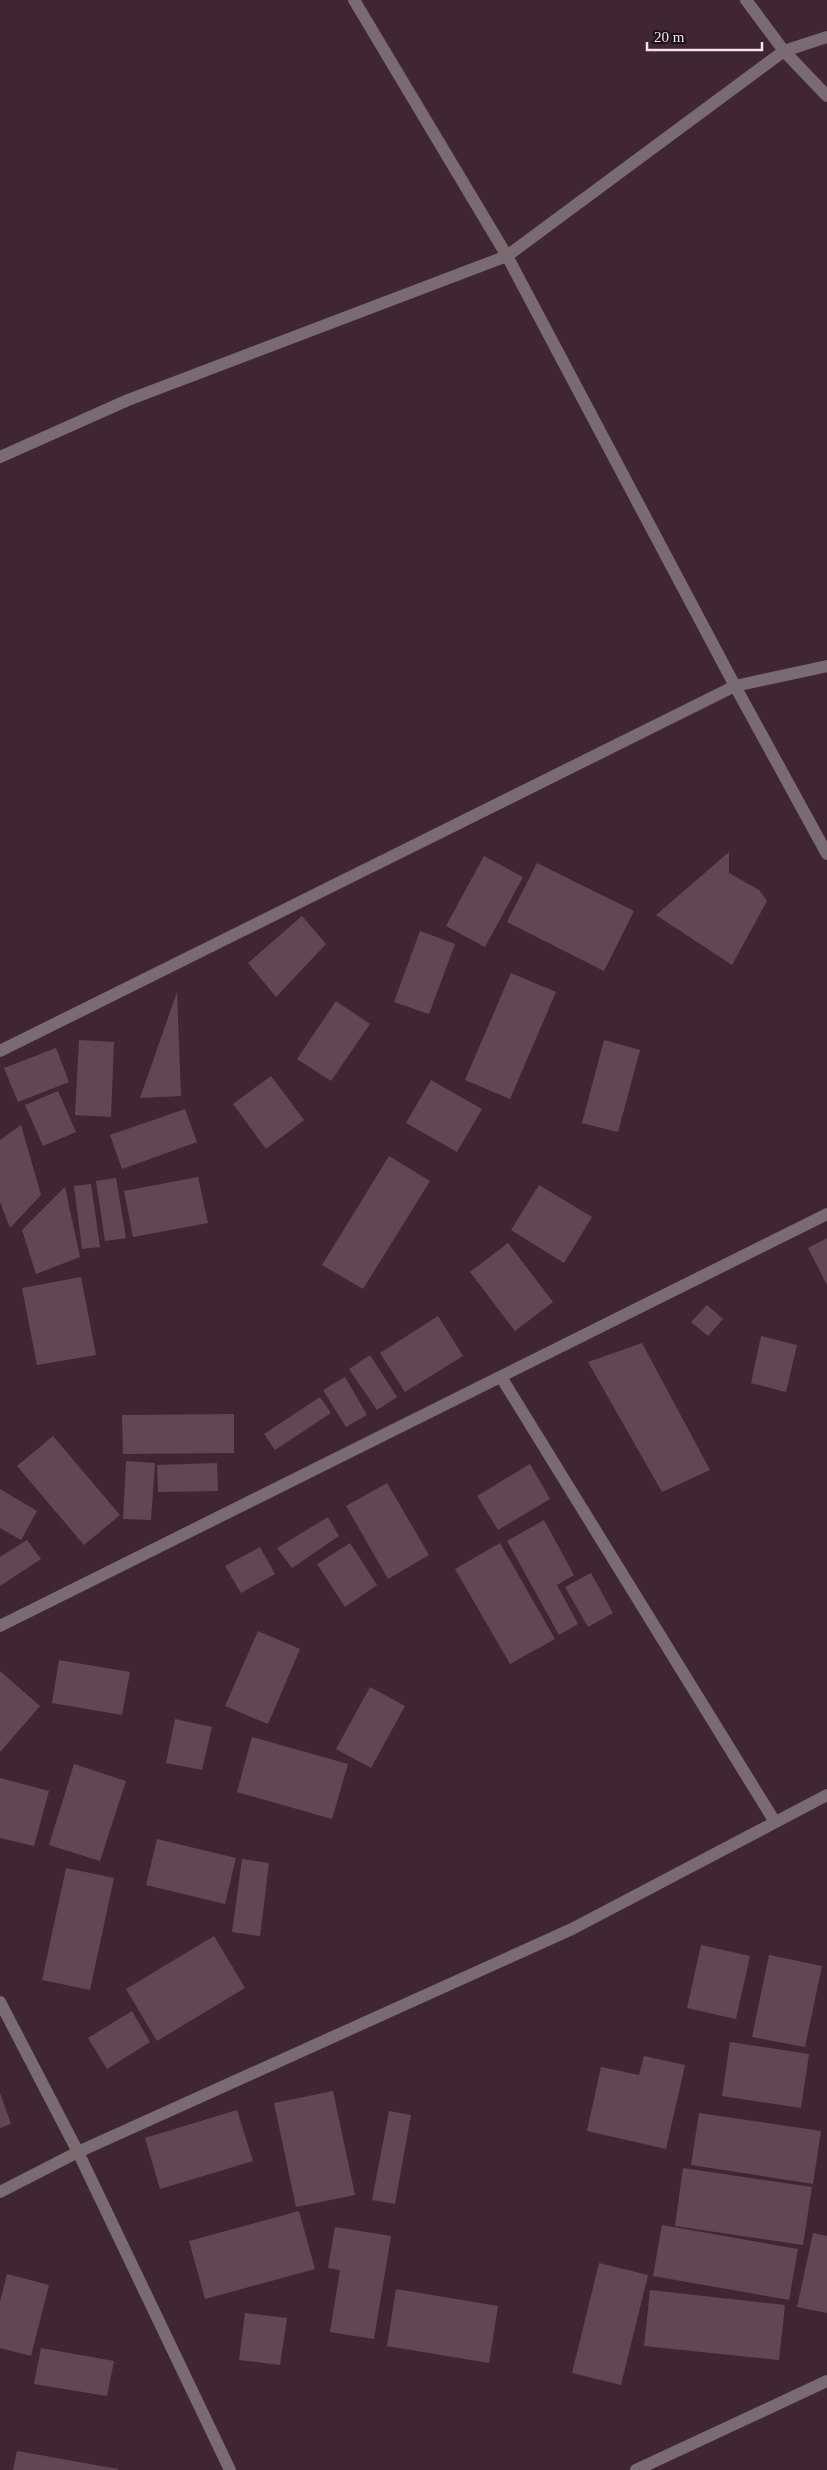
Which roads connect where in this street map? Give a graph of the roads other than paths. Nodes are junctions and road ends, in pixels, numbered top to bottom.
1 (354, 0) edge
2 (746, 0) edge
3 (827, 37) edge
4 (784, 51) junction
5 (827, 96) edge
6 (507, 256) junction
7 (0, 457) edge
8 (827, 666) edge
9 (735, 686) junction
10 (827, 854) edge
11 (0, 1051) edge
12 (827, 1214) edge
13 (502, 1377) junction
14 (0, 1626) edge
15 (827, 1795) edge
16 (775, 1822) junction
17 (0, 2002) edge
18 (78, 2152) junction
19 (0, 2192) edge
20 (827, 2381) edge
21 (230, 2470) edge
22 (636, 2470) edge

1 - 6 street
2 - 4 street
3 - 4 street
4 - 5 street
4 - 6 street
6 - 7 street
6 - 9 street
8 - 9 street
9 - 10 street
9 - 11 street
12 - 13 street
13 - 14 street
13 - 16 street
15 - 16 street
16 - 18 street
17 - 18 street
18 - 19 street
18 - 21 street
20 - 22 street

